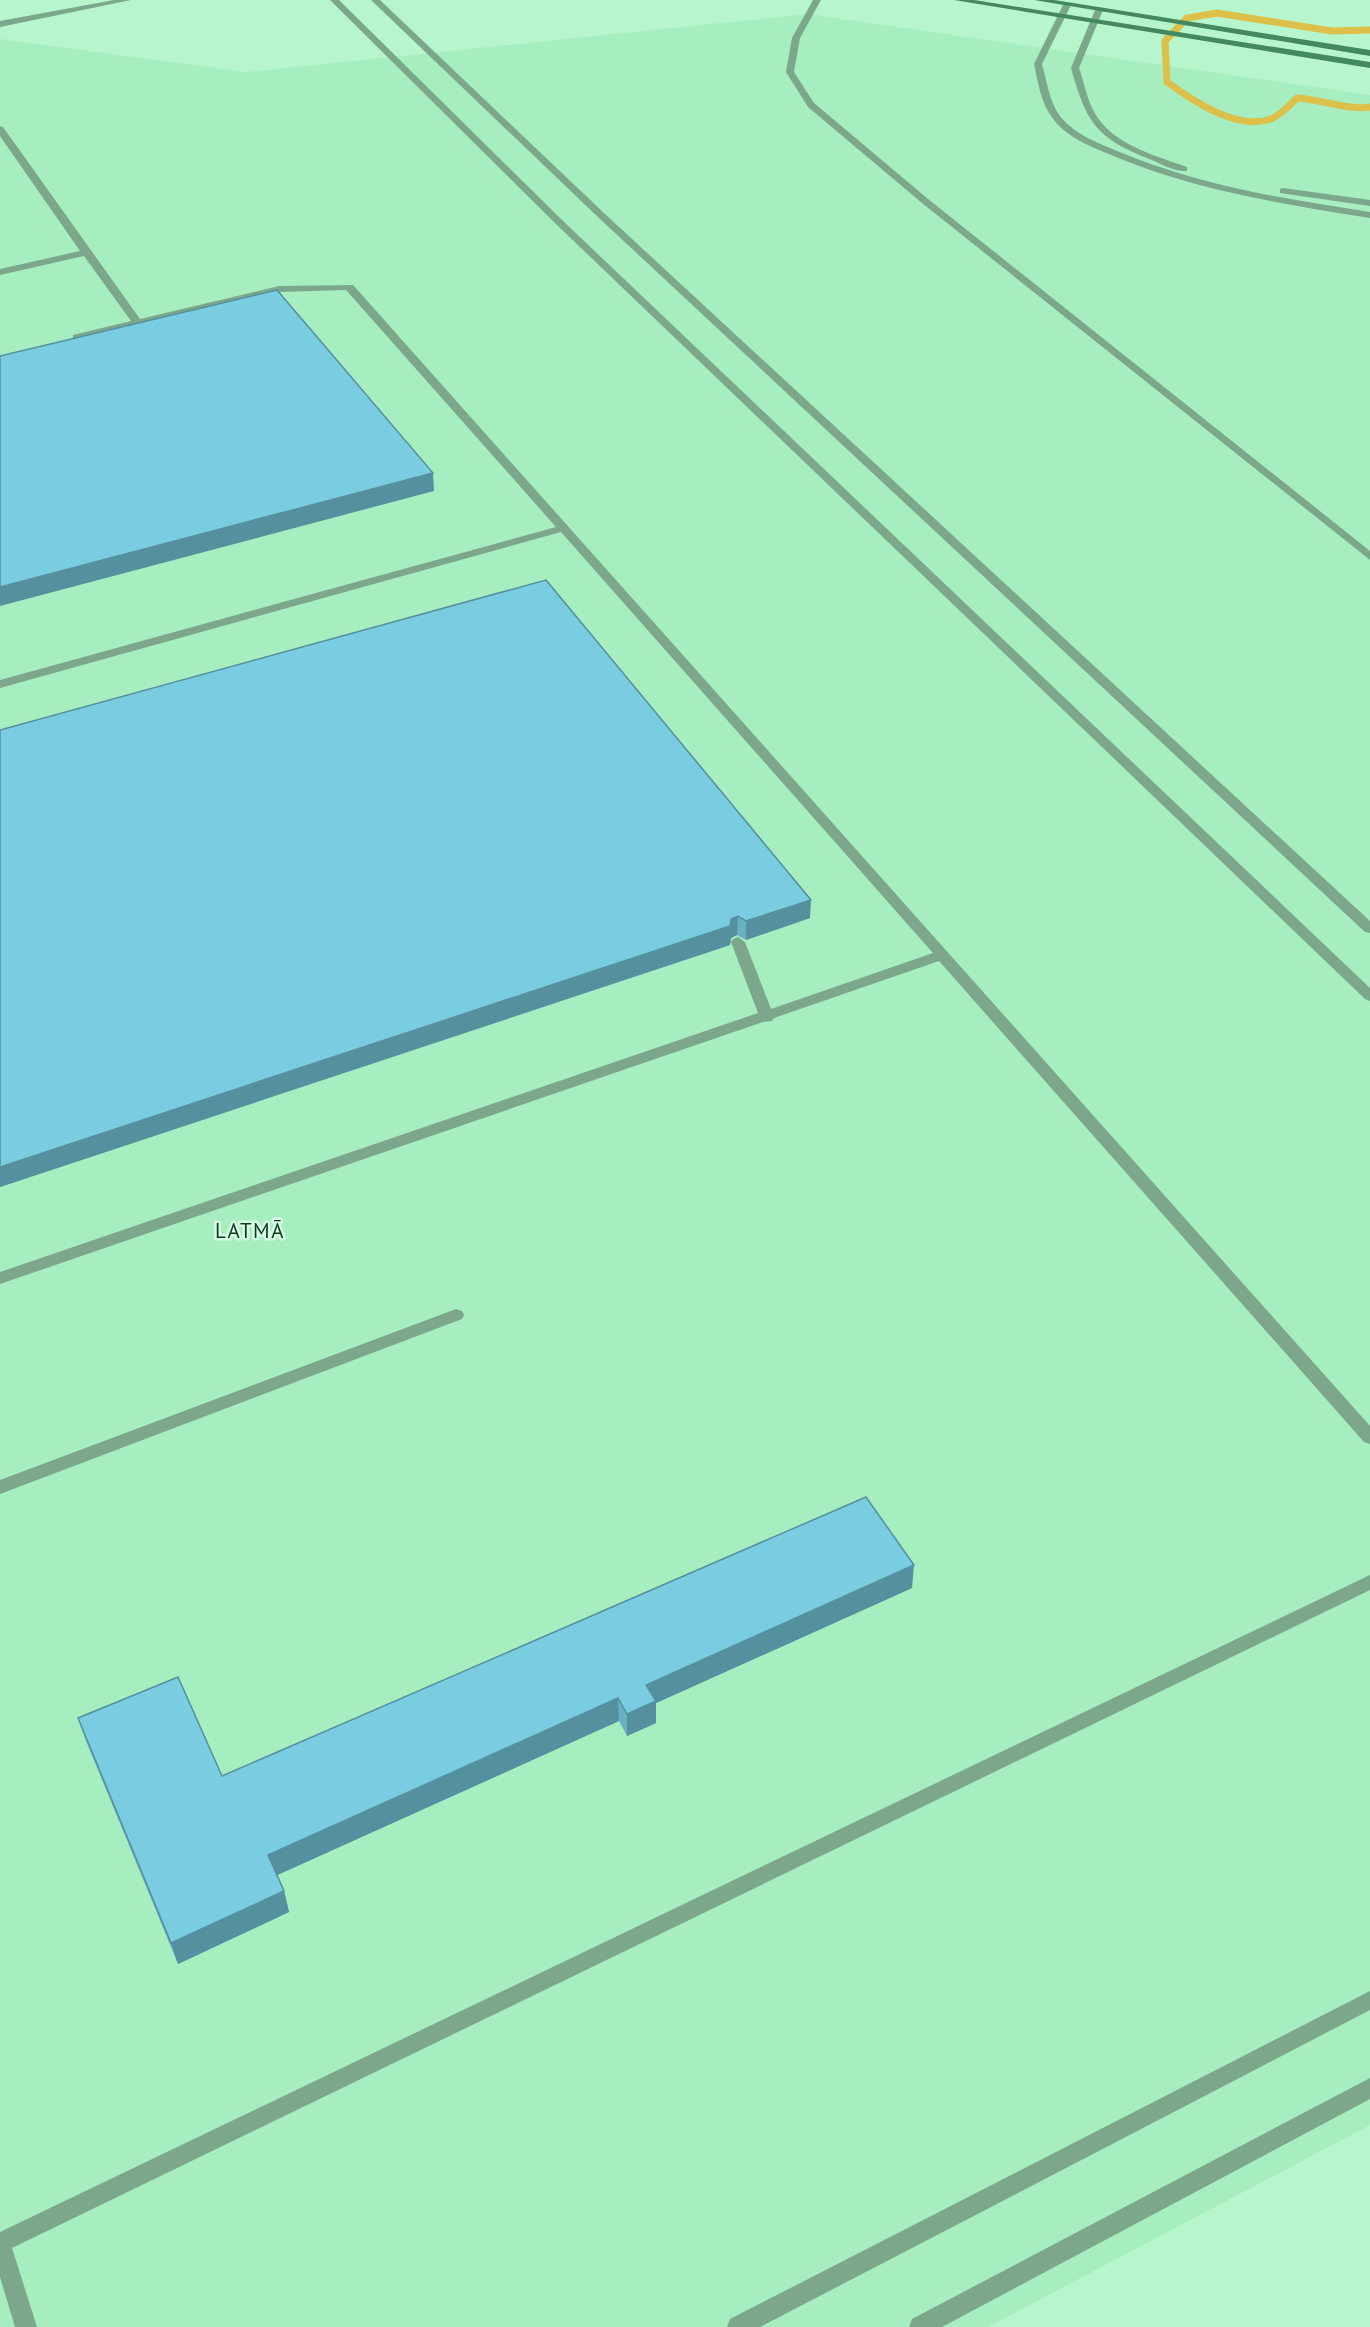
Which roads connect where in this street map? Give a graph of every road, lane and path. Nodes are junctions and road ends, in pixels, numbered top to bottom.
1 (127, 0) edge
2 (334, 0) edge
3 (375, 0) edge
4 (817, 0) edge
5 (958, 0) edge
6 (1038, 0) edge
7 (1067, 4) junction
8 (1099, 10) junction
9 (1061, 16) junction
10 (1094, 21) junction
11 (0, 24) edge
12 (1370, 53) edge
13 (1370, 65) edge
14 (0, 129) edge
15 (1370, 203) edge
16 (1370, 215) edge
17 (86, 253) junction
18 (0, 272) edge
19 (138, 323) junction
20 (69, 339) edge
21 (564, 528) junction
22 (1370, 557) edge
23 (0, 684) edge
24 (1370, 929) edge
25 (738, 942) edge
26 (942, 956) junction
27 (1370, 996) edge
28 (767, 1018) junction
29 (0, 1278) edge
30 (456, 1316) dead end
31 (1370, 1437) edge
32 (0, 1487) edge
33 (1370, 1582) edge
34 (1370, 2000) edge
35 (1370, 2088) edge
36 (0, 2243) edge
37 (26, 2327) edge
38 (738, 2327) edge
39 (920, 2327) edge

1 - 11 street
2 - 27 street
3 - 24 street
4 - 22 street
5 - 9 main road
6 - 7 main road
7 - 8 main road
7 - 9 street
8 - 10 street
8 - 12 main road
9 - 10 main road
9 - 16 street
10 - 13 main road
10 - 15 street
14 - 17 street
17 - 18 street
17 - 19 street
19 - 20 street
19 - 21 street
21 - 23 street
21 - 26 street
25 - 28 street
26 - 28 street
26 - 31 street
28 - 29 street
30 - 32 street
33 - 36 street
34 - 38 street
35 - 39 street
36 - 37 street

